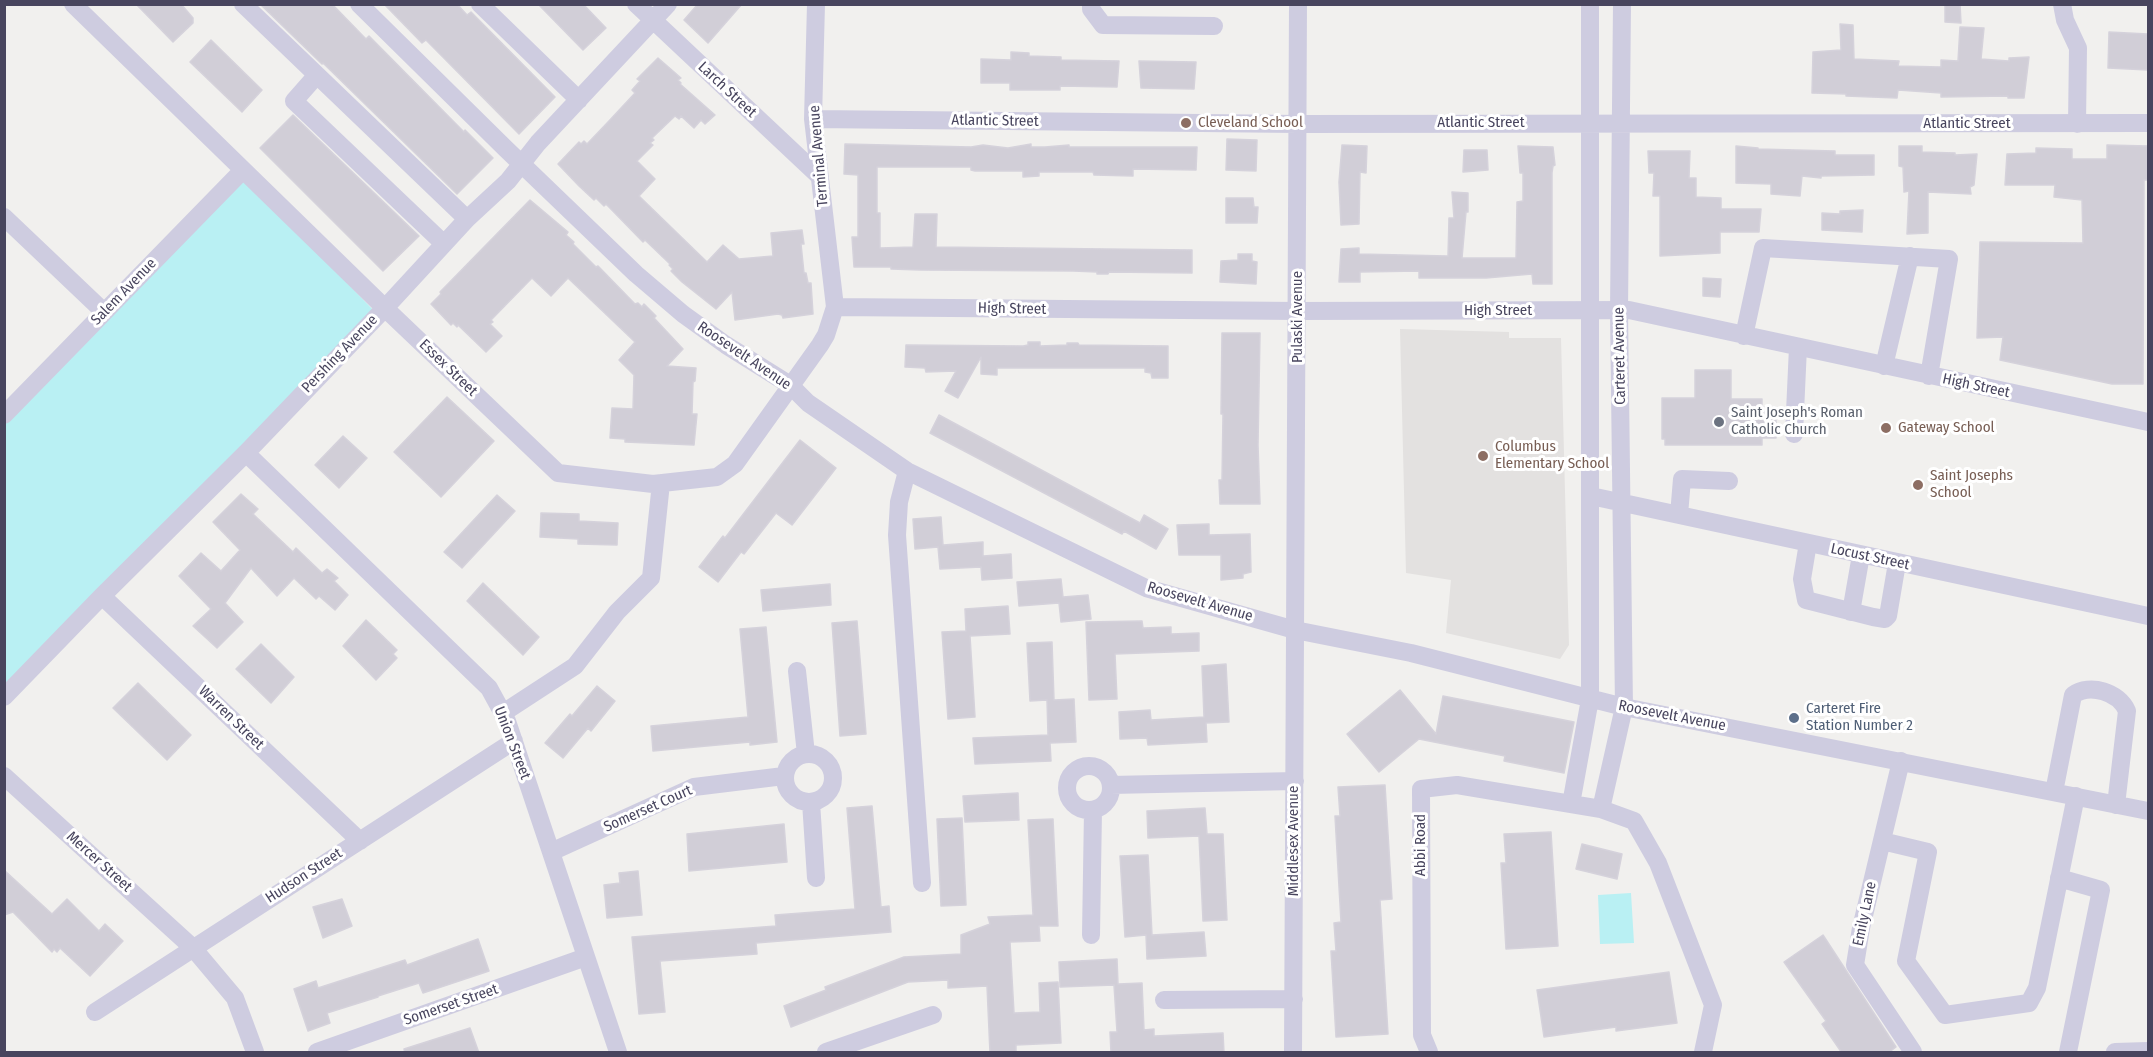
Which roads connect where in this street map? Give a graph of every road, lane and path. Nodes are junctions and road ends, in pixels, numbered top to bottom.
1 (73, 4) edge
2 (243, 4) edge
3 (359, 4) edge
4 (480, 4) edge
5 (636, 4) edge
6 (668, 4) edge
7 (816, 4) edge
8 (1091, 4) edge
9 (1298, 4) edge
10 (1590, 4) edge
11 (1622, 4) edge
12 (2062, 4) edge
13 (653, 21) junction
14 (1214, 26) dead end
15 (316, 76) junction
16 (579, 100) junction
17 (813, 119) junction
18 (1589, 123) junction
19 (1622, 123) junction
20 (2077, 123) junction
21 (2148, 123) edge
22 (1298, 124) junction
23 (521, 163) junction
24 (243, 170) junction
25 (819, 176) junction
26 (4, 217) edge
27 (467, 219) junction
28 (443, 243) junction
29 (1910, 256) junction
30 (835, 307) junction
31 (385, 308) junction
32 (1298, 311) junction
33 (1590, 311) junction
34 (1620, 311) junction
35 (104, 312) junction
36 (1744, 336) junction
37 (1798, 347) junction
38 (1884, 366) junction
39 (1929, 376) junction
40 (790, 386) junction
41 (4, 415) edge
42 (2148, 422) edge
43 (1794, 434) dead end
44 (246, 453) junction
45 (907, 471) junction
46 (1729, 481) dead end
47 (661, 483) junction
48 (1591, 496) junction
49 (1621, 503) junction
50 (1679, 515) junction
51 (1808, 543) junction
52 (1861, 555) junction
53 (1897, 563) junction
54 (102, 596) junction
55 (1851, 612) junction
56 (2148, 616) edge
57 (1295, 630) junction
58 (797, 671) dead end
59 (4, 697) edge
60 (1590, 699) junction
61 (1624, 707) junction
62 (503, 713) junction
63 (514, 741) junction
64 (807, 753) junction
65 (1901, 761) junction
66 (4, 776) edge
67 (784, 776) junction
68 (1294, 781) junction
69 (1111, 785) junction
70 (2054, 792) junction
71 (2076, 796) junction
72 (811, 802) junction
73 (1571, 804) junction
74 (2116, 804) junction
75 (1601, 809) junction
76 (1093, 810) junction
77 (2148, 811) edge
78 (360, 841) junction
79 (1882, 841) junction
80 (551, 852) junction
81 (816, 878) dead end
82 (2059, 878) junction
83 (922, 883) dead end
84 (1091, 935) dead end
85 (193, 948) junction
86 (586, 957) junction
87 (1294, 999) junction
88 (1164, 1000) dead end
89 (95, 1012) dead end
90 (933, 1015) dead end
91 (2148, 1051) edge
92 (255, 1053) edge
93 (317, 1053) edge
94 (618, 1053) edge
95 (826, 1053) edge
96 (1293, 1053) edge
97 (1429, 1053) edge
98 (1703, 1053) edge
99 (1913, 1053) edge
100 (2068, 1053) edge
101 (2115, 1053) edge

1 - 24 street, Essex Street
2 - 15 street
3 - 23 street, Roosevelt Avenue
4 - 16 street
5 - 13 street, Larch Street
6 - 13 street, Pershing Avenue
7 - 17 street, Terminal Avenue
8 - 14 street
9 - 22 street, Pulaski Avenue
10 - 18 street, Carteret Avenue
11 - 19 street, Carteret Avenue
12 - 20 street
13 - 16 street, Pershing Avenue
13 - 25 street, Larch Street
15 - 27 street
15 - 28 street
16 - 23 street, Pershing Avenue
17 - 22 street, Atlantic Street
17 - 25 street, Terminal Avenue
18 - 19 street, Atlantic Street
18 - 22 street, Atlantic Street
18 - 33 street, Carteret Avenue
19 - 20 street, Atlantic Street
19 - 34 street, Carteret Avenue
20 - 21 street, Atlantic Street
22 - 32 street, Pulaski Avenue
23 - 27 street, Pershing Avenue
23 - 40 street, Roosevelt Avenue
24 - 31 street, Essex Street
24 - 35 street, Salem Avenue
25 - 30 street, Terminal Avenue
26 - 35 street
27 - 28 street, Pershing Avenue
28 - 31 street, Pershing Avenue
29 - 36 street
29 - 38 street
29 - 39 street
30 - 32 street, High Street
30 - 40 street, Essex Street
31 - 44 street, Pershing Avenue
31 - 47 street, Essex Street
32 - 33 street, High Street
32 - 57 street, Pulaski Avenue
33 - 34 street, High Street
33 - 48 street, Carteret Avenue
34 - 36 street, High Street
34 - 49 street, Carteret Avenue
35 - 41 street, Salem Avenue
36 - 37 street, High Street
37 - 38 street, High Street
37 - 43 street
38 - 39 street, High Street
39 - 42 street, High Street
40 - 45 street, Roosevelt Avenue
40 - 47 street, Essex Street
44 - 54 street, Pershing Avenue
44 - 62 street, Union Street
45 - 57 street, Roosevelt Avenue
45 - 83 street
46 - 50 street
47 - 62 street
48 - 49 street, Locust Street
48 - 60 street, Carteret Avenue
49 - 50 street, Locust Street
49 - 61 street, Carteret Avenue
50 - 51 street, Locust Street
51 - 52 street, Locust Street
51 - 55 street
52 - 53 street, Locust Street
52 - 55 street
53 - 55 street
53 - 56 street, Locust Street
54 - 59 street, Pershing Avenue
54 - 78 street, Warren Street
57 - 60 street, Roosevelt Avenue
57 - 68 street, Middlesex Avenue
58 - 64 street
60 - 61 street, Roosevelt Avenue
60 - 73 street
61 - 65 street, Roosevelt Avenue
61 - 75 street
62 - 63 street, Union Street
63 - 78 street, Hudson Street
63 - 80 street, Union Street
64 - 67 street
64 - 72 street
65 - 70 street, Roosevelt Avenue
65 - 79 street, Emily Lane
66 - 85 street, Mercer Street
67 - 72 street
67 - 80 street, Somerset Court
68 - 69 street
68 - 87 street, Middlesex Avenue
69 - 76 street
69 - 76 street
70 - 71 street, Roosevelt Avenue
70 - 74 street
71 - 74 street, Roosevelt Avenue
71 - 82 street
72 - 81 street
73 - 75 street, Abbi Road
73 - 97 street, Abbi Road
74 - 77 street, Roosevelt Avenue
75 - 98 street, Abbi Road
76 - 84 street
78 - 85 street, Hudson Street
79 - 82 street
79 - 99 street, Emily Lane
80 - 86 street, Union Street
82 - 100 street
85 - 89 street, Hudson Street
85 - 92 street, Mercer Street
86 - 93 street, Somerset Street
86 - 94 street, Union Street
87 - 88 street
87 - 96 street, Middlesex Avenue
90 - 95 street
91 - 101 street

